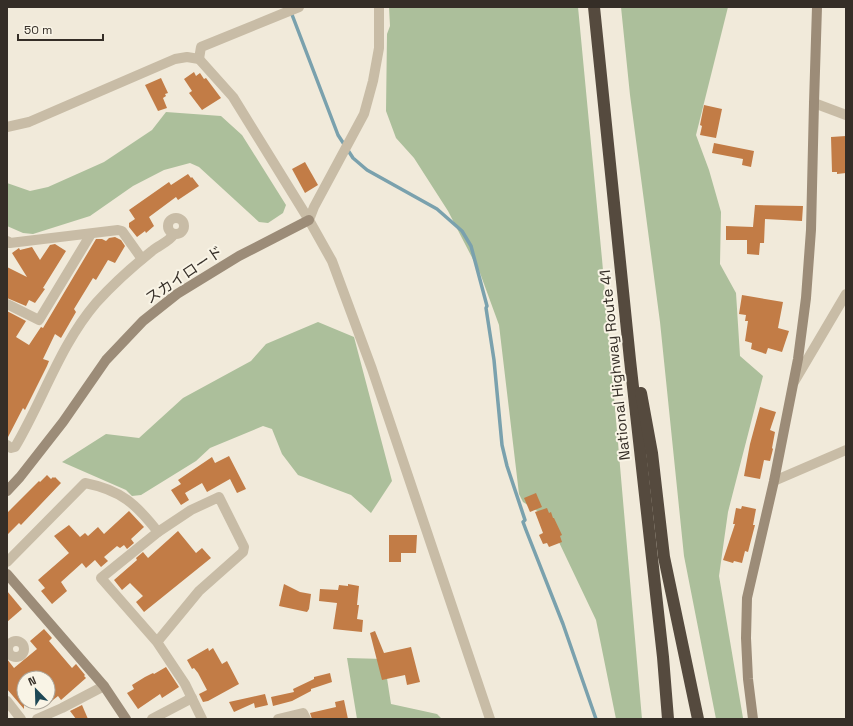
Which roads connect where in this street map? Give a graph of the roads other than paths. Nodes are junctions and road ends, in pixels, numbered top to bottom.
1 (299, 7) edge
2 (379, 7) edge
3 (594, 7) edge
4 (601, 7) edge
5 (818, 7) edge
6 (199, 59) junction
7 (814, 103) junction
8 (846, 115) edge
9 (7, 127) edge
10 (309, 220) junction
11 (92, 234) junction
12 (174, 234) dead end
13 (8, 245) edge
14 (142, 259) junction
15 (846, 294) edge
16 (7, 304) edge
17 (793, 384) junction
18 (640, 386) junction
19 (7, 444) edge
20 (846, 450) edge
21 (774, 481) junction
22 (7, 491) edge
23 (158, 532) junction
24 (7, 562) edge
25 (7, 574) edge
26 (156, 642) junction
27 (663, 657) junction
28 (104, 686) junction
29 (192, 698) junction
30 (7, 701) edge
31 (21, 719) edge
32 (37, 719) edge
33 (126, 719) edge
34 (152, 719) edge
35 (202, 719) edge
36 (278, 719) edge
37 (306, 719) edge
38 (490, 719) edge
39 (660, 719) edge
40 (668, 719) edge
41 (674, 719) edge
42 (698, 719) edge
43 (753, 719) edge

1 - 6 street
2 - 10 street
3 - 27 highway, National Highway Route 41
4 - 18 highway, National Highway Route 41
5 - 7 street
6 - 9 street
6 - 10 street
7 - 8 street
7 - 17 street
10 - 22 street, スカイロード
10 - 38 street
11 - 13 street
11 - 14 street
11 - 16 street
12 - 14 street
14 - 19 street
15 - 17 street
17 - 21 street
18 - 41 highway, National Highway Route 41
18 - 42 highway
20 - 21 street
21 - 43 street
23 - 24 street
23 - 26 street
23 - 26 street
25 - 28 street
26 - 29 street
27 - 39 highway
27 - 40 highway, National Highway Route 41
28 - 32 street
28 - 33 street
29 - 34 street
29 - 35 street
30 - 31 street
36 - 37 street

